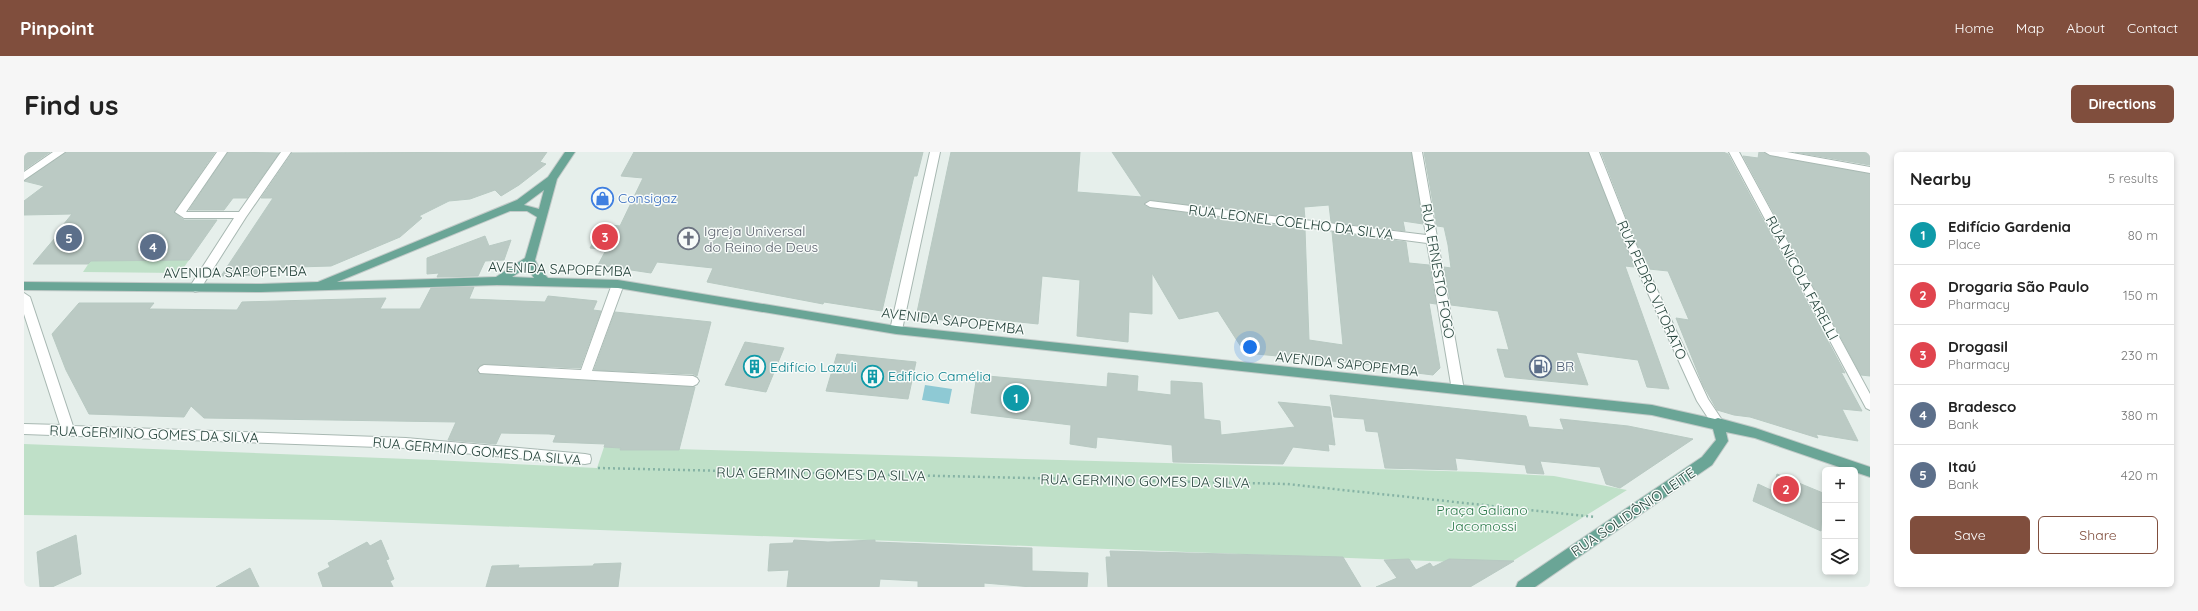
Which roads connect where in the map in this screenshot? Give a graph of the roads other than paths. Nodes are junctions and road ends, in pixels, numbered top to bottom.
1 (60, 152) edge
2 (222, 152) edge
3 (286, 152) edge
4 (570, 152) edge
5 (935, 152) edge
6 (1417, 152) edge
7 (1594, 152) edge
8 (1734, 152) edge
9 (1770, 152) edge
10 (1870, 170) edge
11 (24, 177) edge
12 (552, 179) junction
13 (1150, 204) dead end
14 (508, 208) junction
15 (542, 215) junction
16 (242, 216) junction
17 (1433, 240) junction
18 (384, 258) junction
19 (530, 260) junction
20 (497, 281) junction
21 (545, 282) junction
22 (381, 284) junction
23 (618, 284) junction
24 (24, 286) edge
25 (316, 286) junction
26 (195, 288) junction
27 (24, 297) edge
28 (896, 330) junction
29 (484, 370) dead end
30 (585, 375) junction
31 (693, 381) dead end
32 (1458, 390) junction
33 (1870, 405) edge
34 (1718, 423) junction
35 (24, 429) edge
36 (68, 431) junction
37 (585, 458) road end
38 (1870, 472) edge
39 (1523, 587) edge

1 - 11 street
2 - 16 street
3 - 16 street
4 - 12 main road
5 - 28 street
6 - 17 street, RUA ERNESTO FOGO
7 - 34 street, RUA PEDRO VITORATO
8 - 33 street, RUA NICOLA FARELLI
9 - 10 street
12 - 14 main road
12 - 15 main road
13 - 17 street, RUA LEONEL COELHO DA SILVA
14 - 15 main road
14 - 18 main road
15 - 19 main road
16 - 26 street
17 - 32 street, RUA ERNESTO FOGO
18 - 22 main road
18 - 25 main road
19 - 20 main road
19 - 21 main road
20 - 21 main road, AVENIDA SAPOPEMBA
20 - 22 main road, AVENIDA SAPOPEMBA
21 - 23 main road, AVENIDA SAPOPEMBA
22 - 25 main road, AVENIDA SAPOPEMBA
23 - 28 main road, AVENIDA SAPOPEMBA
23 - 30 street
24 - 26 main road, AVENIDA SAPOPEMBA
25 - 26 main road, AVENIDA SAPOPEMBA
27 - 36 street
28 - 32 main road, AVENIDA SAPOPEMBA
29 - 30 street
30 - 31 street
32 - 34 main road, AVENIDA SAPOPEMBA
34 - 38 main road, AVENIDA SAPOPEMBA
34 - 39 main road, RUA SOLIDÔNIO LEITE
35 - 36 street, RUA GERMINO GOMES DA SILVA
36 - 37 street, RUA GERMINO GOMES DA SILVA

